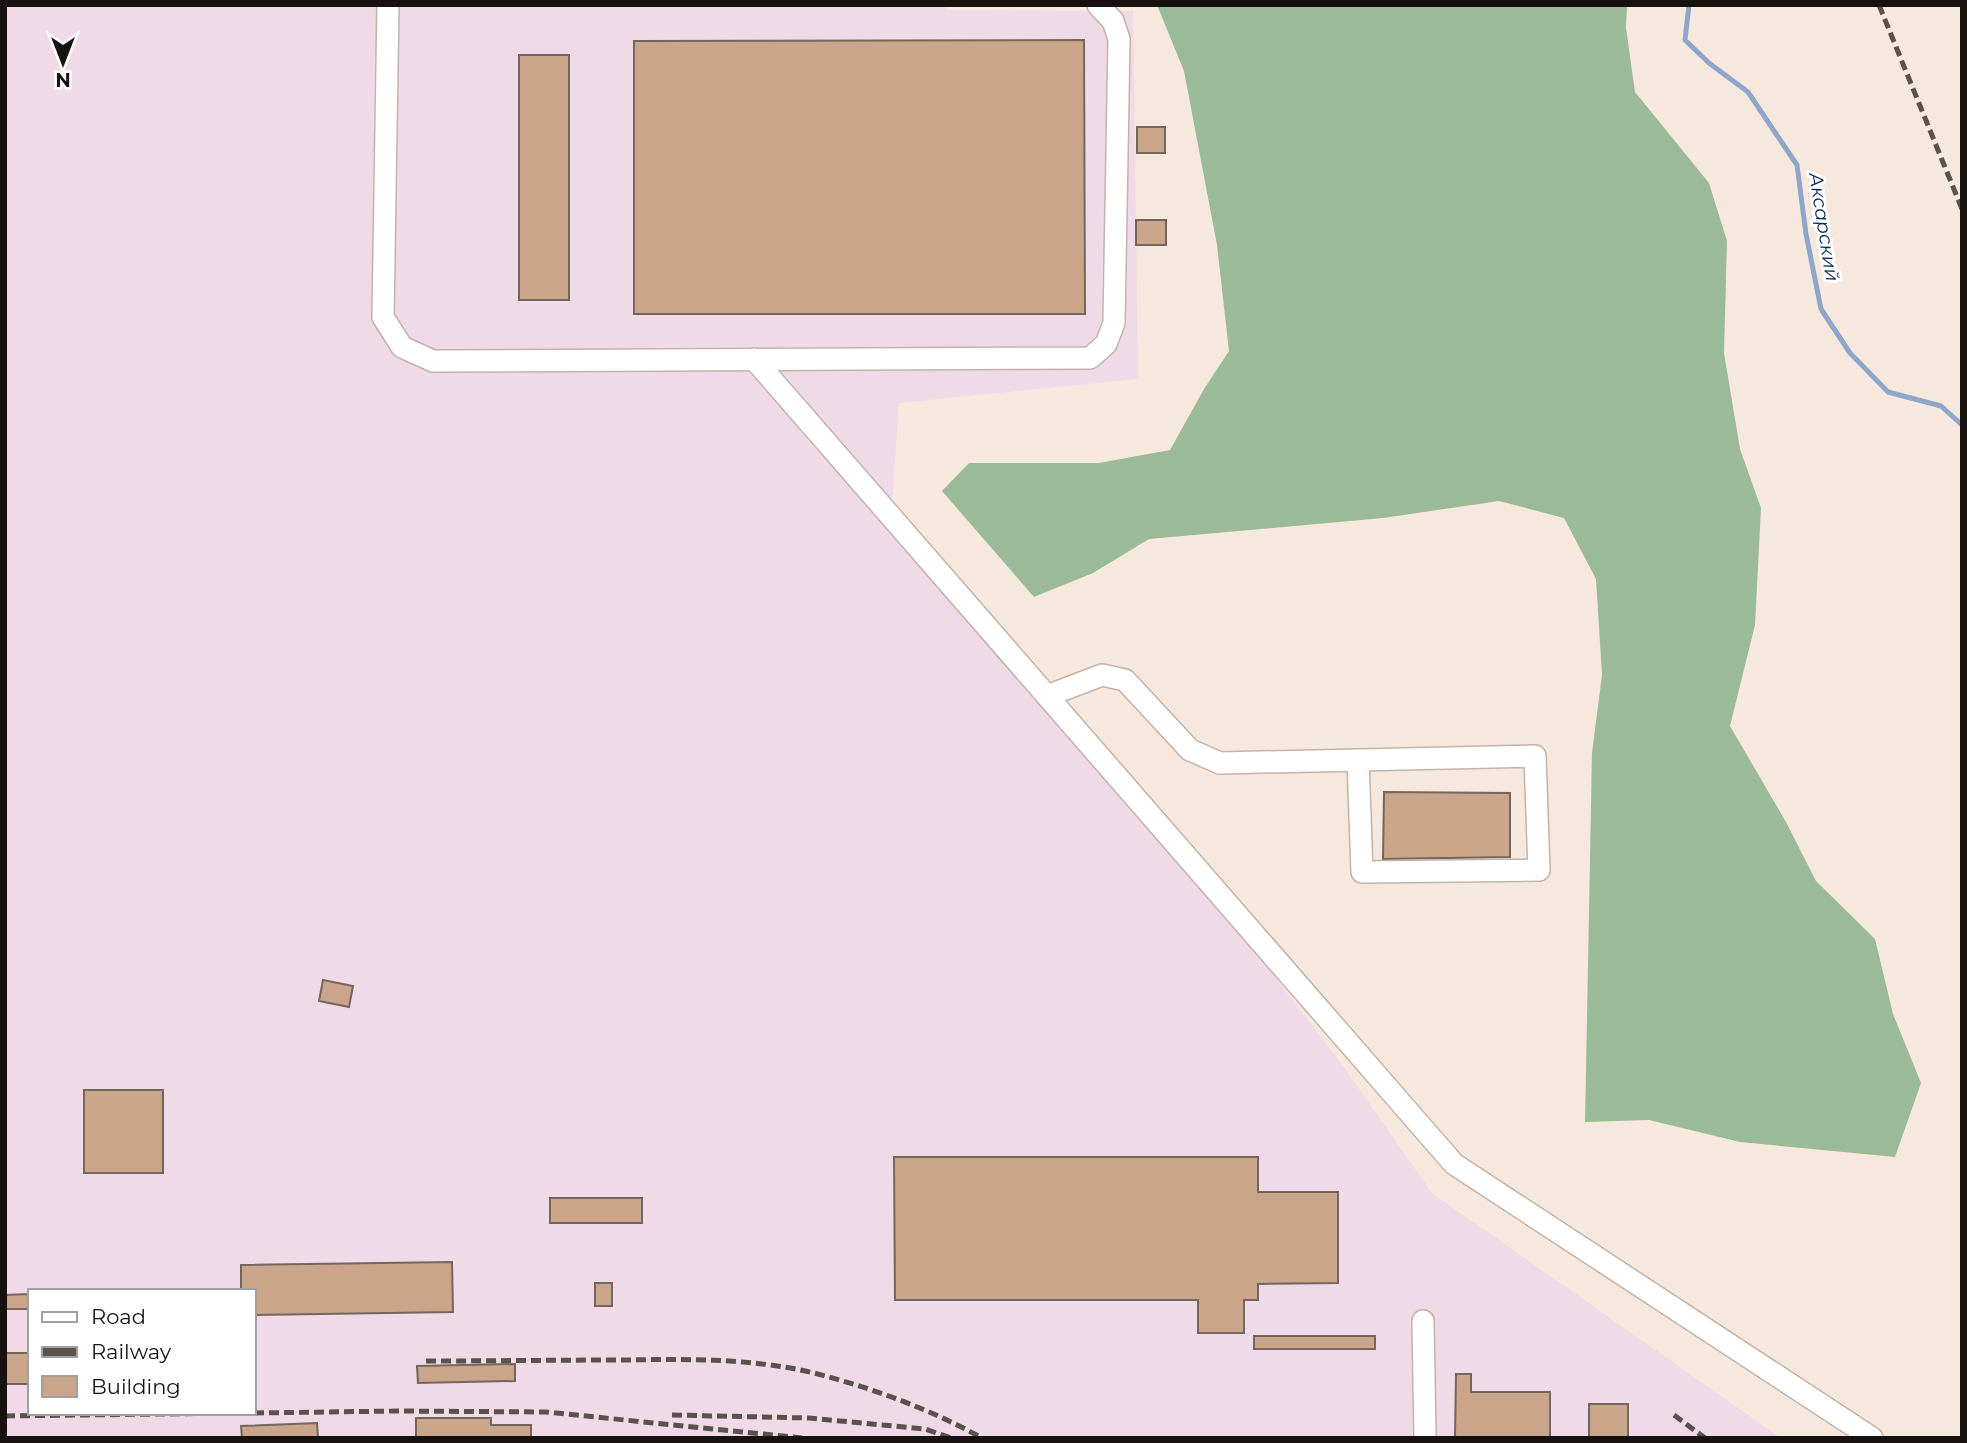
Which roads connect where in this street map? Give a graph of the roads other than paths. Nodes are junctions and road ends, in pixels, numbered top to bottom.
1 (388, 5) edge
2 (1098, 5) edge
3 (754, 359) junction
4 (1046, 696) junction
5 (1359, 760) junction
6 (1423, 1321) dead end
7 (1425, 1438) edge
8 (1872, 1438) edge

1 - 3 lane
2 - 3 lane
3 - 4 lane
4 - 5 lane
4 - 8 lane
5 - 5 lane
6 - 7 lane

